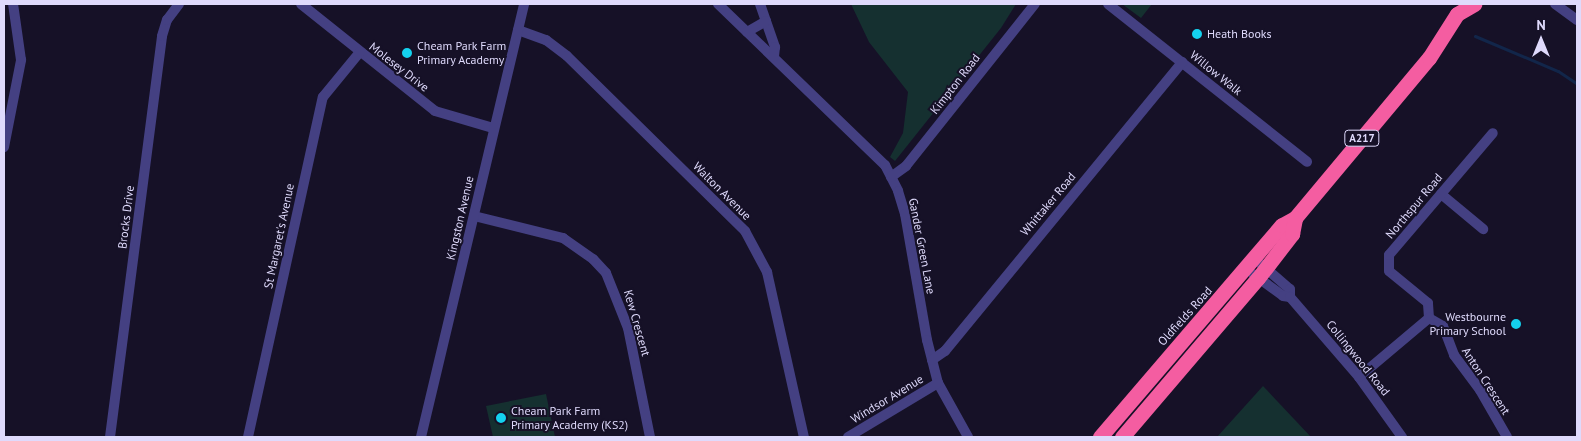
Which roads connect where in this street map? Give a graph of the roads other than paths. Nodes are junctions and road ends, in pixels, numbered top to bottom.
1 (14, 4) edge
2 (179, 4) edge
3 (301, 4) edge
4 (524, 4) edge
5 (718, 4) edge
6 (760, 4) edge
7 (1035, 4) edge
8 (1108, 4) edge
9 (1474, 4) edge
10 (1555, 4) edge
11 (1457, 9) edge
12 (1577, 20) edge
13 (766, 21) junction
14 (518, 30) junction
15 (747, 32) junction
16 (360, 52) junction
17 (774, 58) junction
18 (1182, 62) junction
19 (494, 128) junction
20 (1493, 133) dead end
21 (4, 147) edge
22 (1307, 162) dead end
23 (891, 177) junction
24 (1441, 194) junction
25 (474, 216) junction
26 (1483, 229) dead end
27 (1256, 269) junction
28 (1429, 318) junction
29 (932, 360) junction
30 (1359, 377) junction
31 (938, 383) junction
32 (110, 437) edge
33 (248, 437) edge
34 (421, 437) edge
35 (650, 437) edge
36 (804, 437) edge
37 (848, 437) edge
38 (968, 437) edge
39 (1100, 437) edge
40 (1122, 437) edge
41 (1402, 437) edge
42 (1507, 437) edge

1 - 21 street
2 - 32 street, Brocks Drive
3 - 16 street, Molesey Drive
4 - 14 street, Kingston Avenue
5 - 15 street, Gander Green Lane
6 - 13 street
7 - 23 street, Kimpton Road
8 - 18 street, Willow Walk
9 - 11 highway, Oldfields Road / A217
10 - 12 street
11 - 27 highway, Oldfields Road / A217
13 - 15 street
13 - 17 street
14 - 19 street, Kingston Avenue
14 - 36 street, Walton Avenue
15 - 17 street, Gander Green Lane
16 - 19 street, Molesey Drive
16 - 33 street, St Margaret's Avenue
17 - 23 street, Gander Green Lane
18 - 22 street, Willow Walk
18 - 29 street, Whittaker Road
19 - 25 street, Kingston Avenue
20 - 24 street, Northspur Road
23 - 29 street, Gander Green Lane
24 - 26 street
24 - 28 street, Northspur Road
25 - 34 street, Kingston Avenue
25 - 35 street, Kew Crescent
27 - 30 street, Collingwood Road
27 - 39 highway, Oldfields Road / A217
27 - 40 highway, Oldfields Road / A217
28 - 30 street
28 - 42 street, Anton Crescent
29 - 31 street, Gander Green Lane
30 - 41 street, Collingwood Road
31 - 37 street, Windsor Avenue
31 - 38 street, Gander Green Lane

